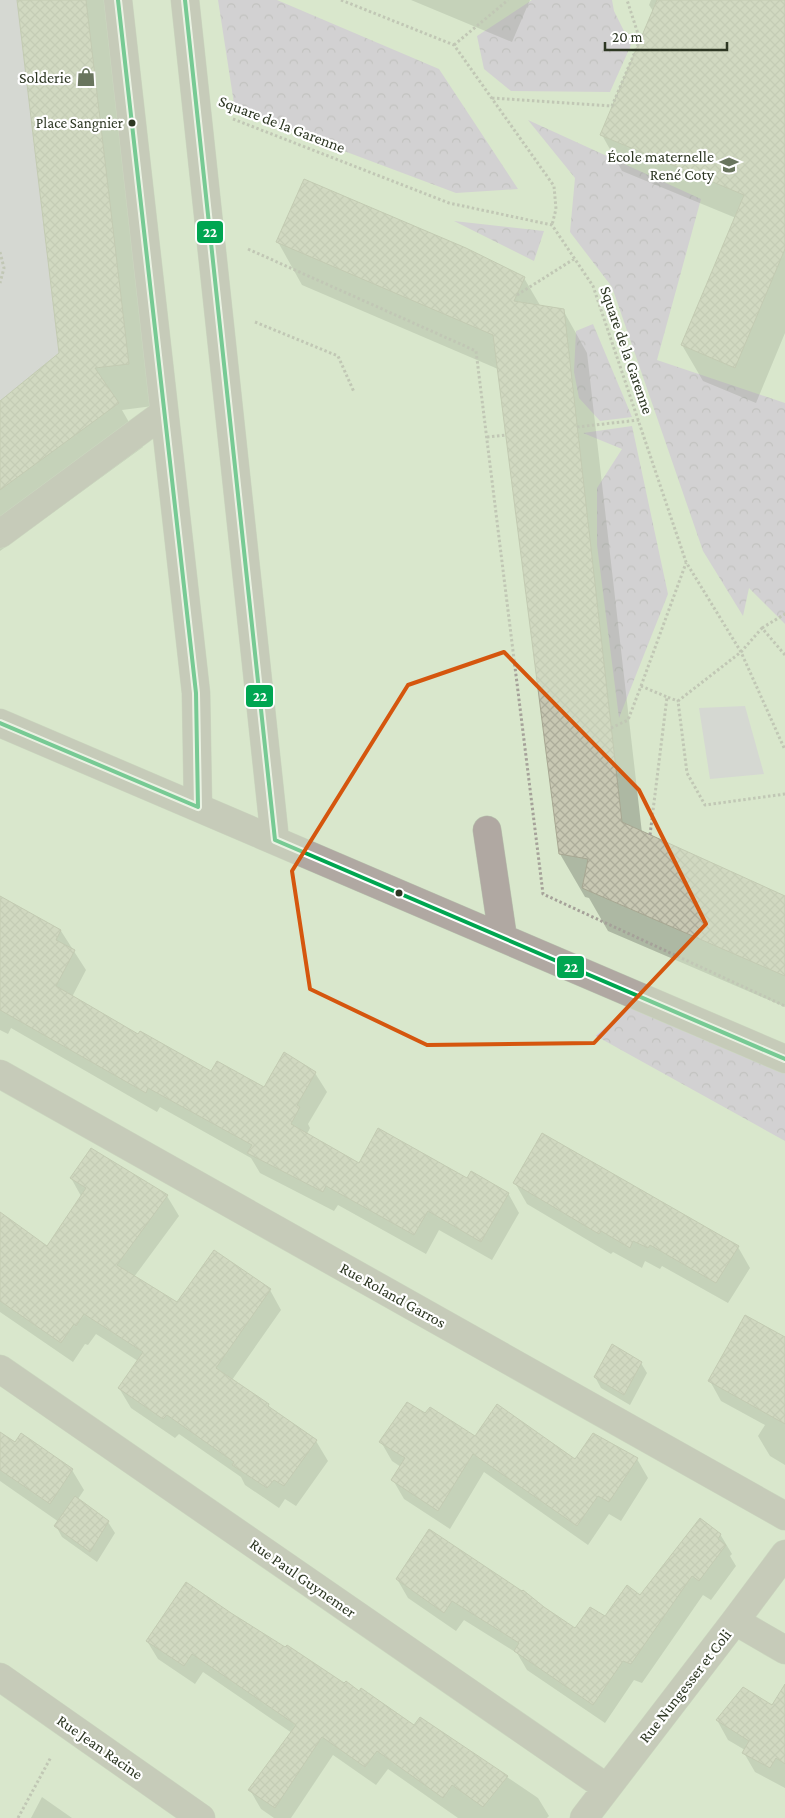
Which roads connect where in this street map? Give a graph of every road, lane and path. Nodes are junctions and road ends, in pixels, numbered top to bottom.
1 (118, 0) edge
2 (185, 0) edge
3 (341, 0) edge
4 (508, 0) edge
5 (627, 0) edge
6 (454, 45) junction
7 (492, 98) junction
8 (196, 104) junction
9 (552, 225) junction
10 (245, 248) dead end
11 (0, 252) edge
12 (574, 259) junction
13 (0, 283) edge
14 (517, 295) dead end
15 (254, 322) dead end
16 (354, 392) dead end
17 (164, 413) junction
18 (639, 420) junction
19 (577, 427) dead end
20 (506, 435) dead end
21 (487, 438) junction
22 (0, 534) edge
23 (686, 562) junction
24 (785, 614) edge
25 (762, 628) junction
26 (741, 652) junction
27 (785, 655) edge
28 (641, 686) junction
29 (667, 697) junction
30 (678, 701) junction
31 (0, 723) edge
32 (611, 728) dead end
33 (785, 750) edge
34 (785, 794) edge
35 (198, 807) junction
36 (487, 830) dead end
37 (650, 835) dead end
38 (276, 840) junction
39 (503, 938) junction
40 (785, 1006) edge
41 (785, 1058) edge
42 (0, 1074) edge
43 (0, 1368) edge
44 (785, 1516) edge
45 (785, 1554) edge
46 (735, 1622) junction
47 (785, 1650) edge
48 (0, 1677) edge
49 (68, 1725) junction
50 (607, 1788) junction
51 (18, 1818) edge
52 (201, 1818) edge
53 (584, 1818) edge

1 - 17 street
2 - 8 street
3 - 6 path
4 - 6 path
5 - 7 path
6 - 7 path
7 - 9 path
8 - 9 path, Square de la Garenne
8 - 38 street
9 - 12 path, Square de la Garenne
10 - 21 path
11 - 13 path
12 - 14 path
12 - 18 path, Square de la Garenne
15 - 16 path
17 - 22 street
17 - 35 street
18 - 19 path
18 - 23 path, Square de la Garenne
20 - 21 path
21 - 40 path
23 - 26 path, Square de la Garenne
23 - 28 path
24 - 25 path
25 - 26 path
25 - 27 path
26 - 30 path
26 - 33 path, Square de la Garenne
28 - 29 path
28 - 32 path
29 - 30 path
29 - 37 path
30 - 34 path
31 - 35 street
35 - 38 street
36 - 39 street
38 - 39 street
39 - 41 street
42 - 44 street, Rue Roland Garros
43 - 50 street, Rue Paul Guynemer
45 - 46 street, Rue Nungesser et Coli
46 - 47 street
46 - 50 street, Rue Nungesser et Coli
48 - 49 street, Rue Jean Racine
49 - 51 path
49 - 52 street, Rue Jean Racine
50 - 53 street, Rue Nungesser et Coli

